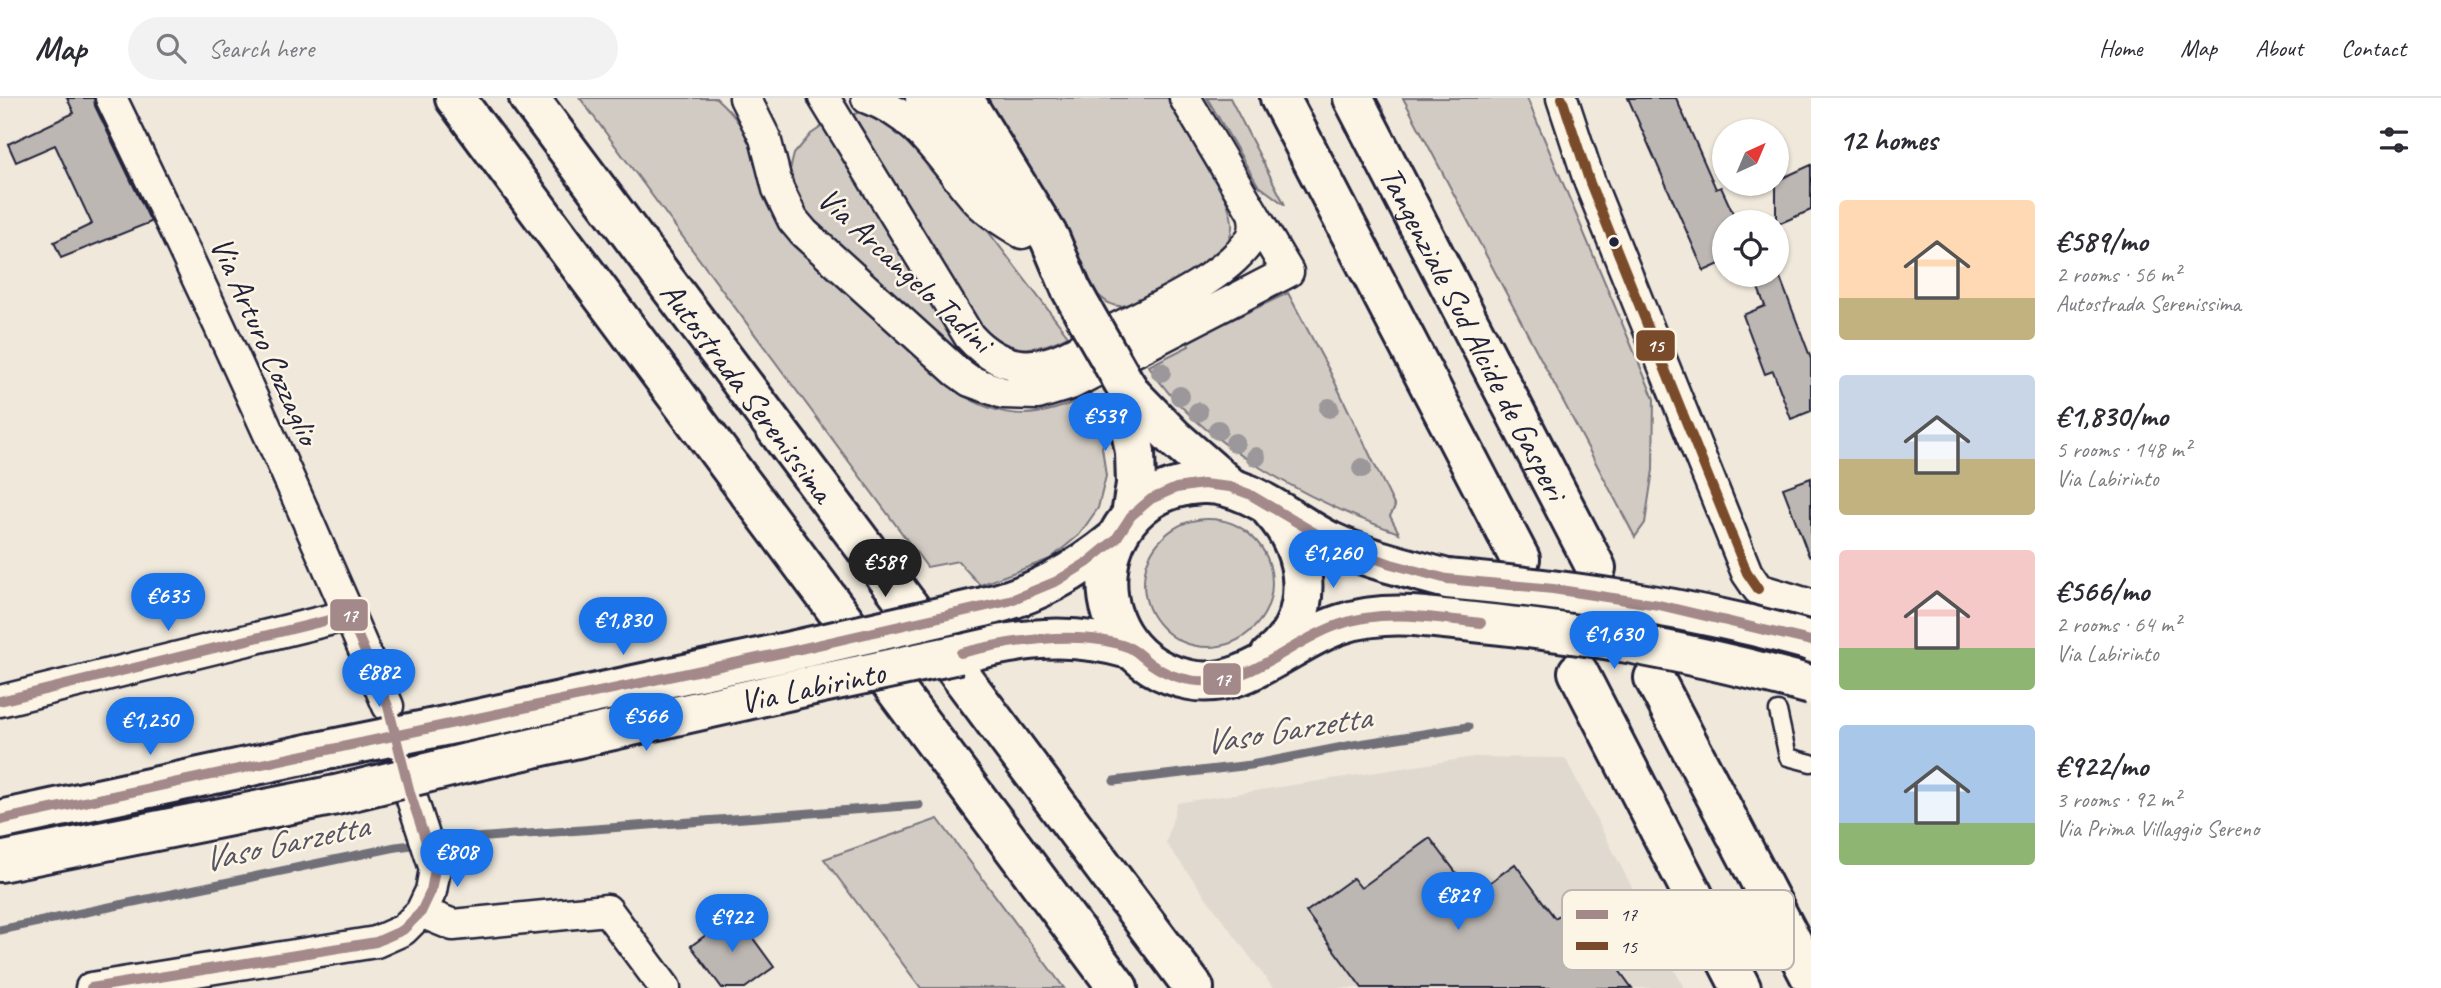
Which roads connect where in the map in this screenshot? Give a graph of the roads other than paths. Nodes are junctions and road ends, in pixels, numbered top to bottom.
1 (111, 98) edge
2 (455, 98) edge
3 (529, 98) edge
4 (745, 98) edge
5 (824, 98) edge
6 (867, 98) edge
7 (925, 98) edge
8 (1185, 98) edge
9 (1280, 98) edge
10 (1353, 98) edge
11 (1562, 98) edge
12 (969, 104) edge
13 (1253, 213) junction
14 (1022, 233) junction
15 (1077, 300) junction
16 (1128, 388) junction
17 (1230, 487) junction
18 (1267, 505) junction
19 (1124, 527) junction
20 (1520, 559) dead end
21 (1596, 568) dead end
22 (1811, 605) edge
23 (349, 615) junction
24 (1811, 641) edge
25 (1133, 650) junction
26 (1257, 666) junction
27 (1578, 672) dead end
28 (1654, 678) dead end
29 (1811, 685) edge
30 (0, 701) edge
31 (388, 706) dead end
32 (1777, 711) dead end
33 (1811, 763) edge
34 (410, 793) dead end
35 (0, 820) edge
36 (0, 862) edge
37 (1690, 890) edge
38 (1766, 890) edge
39 (421, 912) junction
40 (1794, 942) edge
41 (1806, 965) edge
42 (1732, 970) edge
43 (91, 988) edge
44 (665, 988) edge
45 (1118, 988) edge
46 (1194, 988) edge
47 (1741, 988) edge

1 - 23 street, Via Arturo Cozzaglio
2 - 45 main road, Autostrada Serenissima
3 - 46 main road, Autostrada Serenissima
4 - 13 street, Via Arcangelo Tadini
5 - 13 street, Via Arcangelo Tadini
6 - 14 street
7 - 14 main road
8 - 13 street, Via Arcangelo Tadini
9 - 20 main road, Tangenziale Sud Alcide de Gasperi
10 - 21 main road, Tangenziale Sud Alcide de Gasperi
11 - 22 street
12 - 15 main road
14 - 15 main road
15 - 16 main road, bridge
16 - 17 main road
16 - 19 main road
17 - 18 main road, Via Labirinto
17 - 19 main road, Via Labirinto
18 - 24 main road, Via Labirinto, bridge
18 - 26 main road, Via Labirinto
19 - 25 main road, Via Labirinto
19 - 35 main road, Via Labirinto, bridge
23 - 30 street
23 - 31 street, Via Arturo Cozzaglio
25 - 26 main road, Via Labirinto
25 - 36 main road, Via Labirinto, bridge
26 - 29 main road, Via Labirinto, bridge
27 - 37 main road
28 - 38 main road
32 - 33 lane
34 - 39 street
39 - 43 street
39 - 44 street
40 - 41 main road
42 - 47 main road

